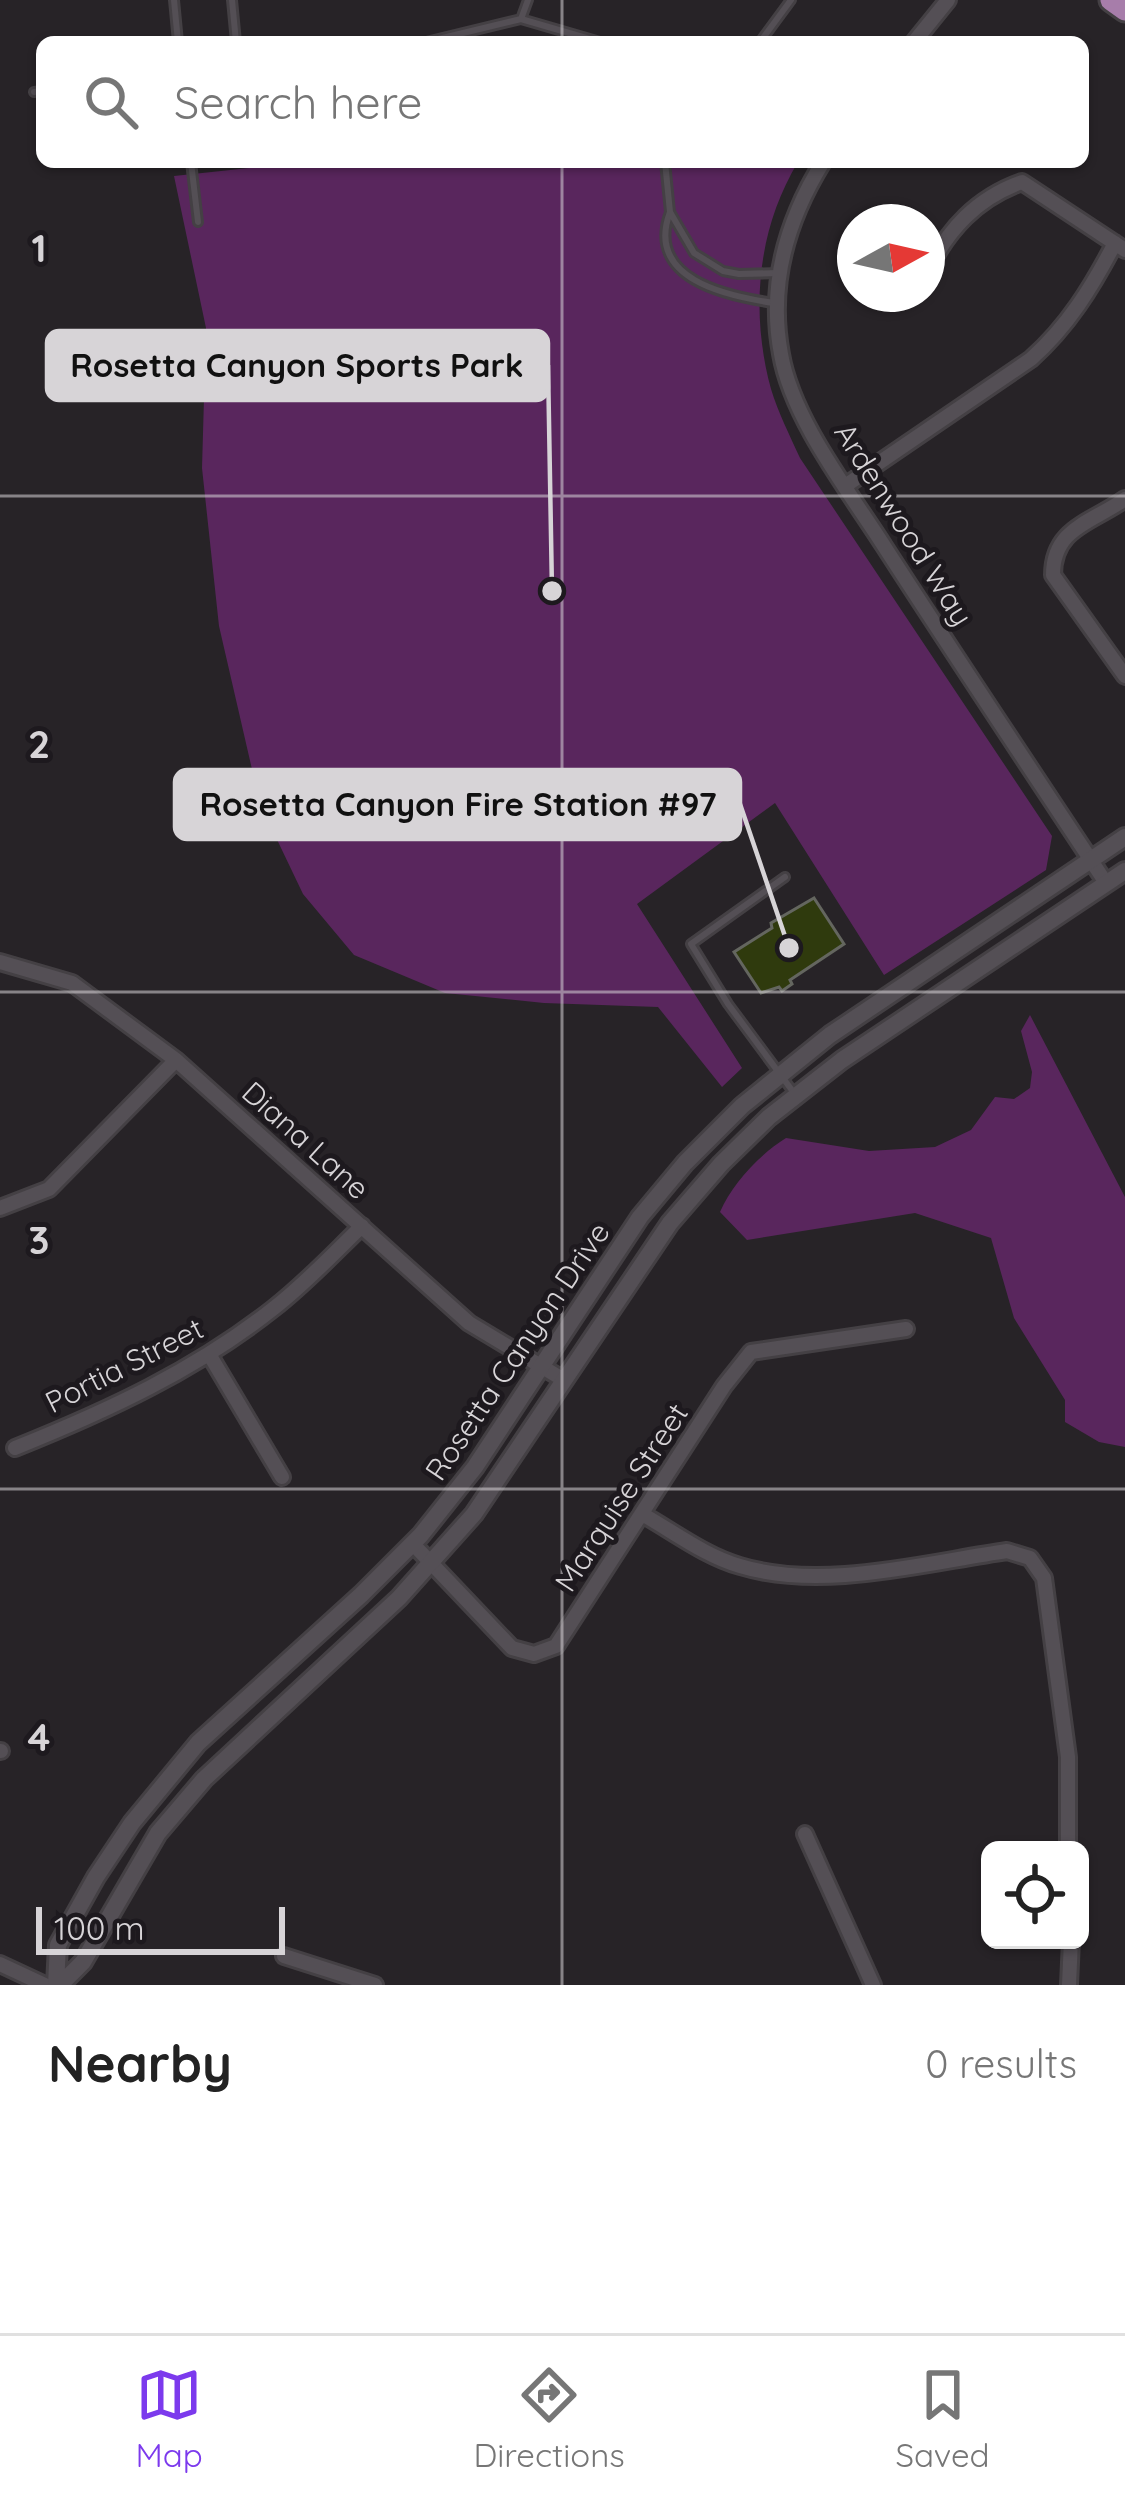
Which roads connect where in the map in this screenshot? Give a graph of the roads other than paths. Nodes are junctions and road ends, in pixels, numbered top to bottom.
1 (174, 0) edge
2 (232, 0) edge
3 (528, 0) edge
4 (790, 0) edge
5 (948, 0) edge
6 (1111, 0) edge
7 (1125, 10) edge
8 (521, 19) junction
9 (177, 36) edge
10 (235, 36) edge
11 (451, 36) edge
12 (579, 36) edge
13 (764, 36) edge
14 (919, 36) edge
15 (192, 168) edge
16 (666, 168) edge
17 (821, 168) edge
18 (670, 212) junction
19 (198, 222) dead end
20 (945, 242) edge
21 (1120, 247) edge
22 (779, 272) junction
23 (777, 303) junction
24 (845, 486) junction
25 (1125, 499) edge
26 (1125, 676) edge
27 (1125, 837) edge
28 (1091, 860) junction
29 (1125, 871) edge
30 (785, 878) dead end
31 (1106, 883) junction
32 (0, 962) edge
33 (176, 1060) junction
34 (779, 1074) junction
35 (796, 1096) junction
36 (0, 1208) edge
37 (362, 1226) junction
38 (906, 1329) dead end
39 (209, 1354) junction
40 (540, 1365) junction
41 (564, 1380) junction
42 (15, 1448) dead end
43 (282, 1477) dead end
44 (642, 1514) junction
45 (413, 1544) junction
46 (432, 1563) junction
47 (805, 1834) dead end
48 (1069, 1841) edge
49 (1071, 1949) edge
50 (284, 1956) dead end
51 (0, 1964) edge
52 (45, 1985) edge
53 (58, 1985) edge
54 (375, 1985) edge
55 (873, 1985) edge
56 (1069, 1985) edge

1 - 9 lane
2 - 10 lane
3 - 8 lane
4 - 13 lane
5 - 14 street
6 - 7 main road
8 - 11 lane
8 - 12 lane
15 - 19 lane
16 - 18 lane
17 - 22 street, Ardenwood Way
18 - 22 lane
18 - 23 lane
20 - 21 street
21 - 24 street
22 - 23 street, Ardenwood Way
23 - 24 street, Ardenwood Way
24 - 28 street, Ardenwood Way
25 - 26 street
27 - 28 street, Rosetta Canyon Drive
28 - 31 street, Ardenwood Way
28 - 34 street, Rosetta Canyon Drive
29 - 31 street, Rosetta Canyon Drive
30 - 34 lane
31 - 35 street, Rosetta Canyon Drive
32 - 33 street, Diana Lane
33 - 36 street
33 - 37 street, Diana Lane
34 - 35 lane
34 - 40 street, Rosetta Canyon Drive
35 - 41 street, Rosetta Canyon Drive
37 - 39 street, Portia Street
37 - 40 street, Diana Lane
38 - 44 street, Marquise Street
39 - 42 street, Portia Street
39 - 43 street
40 - 41 street, Diana Lane
40 - 45 street, Rosetta Canyon Drive
41 - 46 street, Rosetta Canyon Drive
44 - 46 street, Marquise Street
44 - 48 street
45 - 46 street, Marquise Street
45 - 53 street, Rosetta Canyon Drive
46 - 53 street, Rosetta Canyon Drive
47 - 55 street
49 - 56 street
50 - 54 street
51 - 52 street

